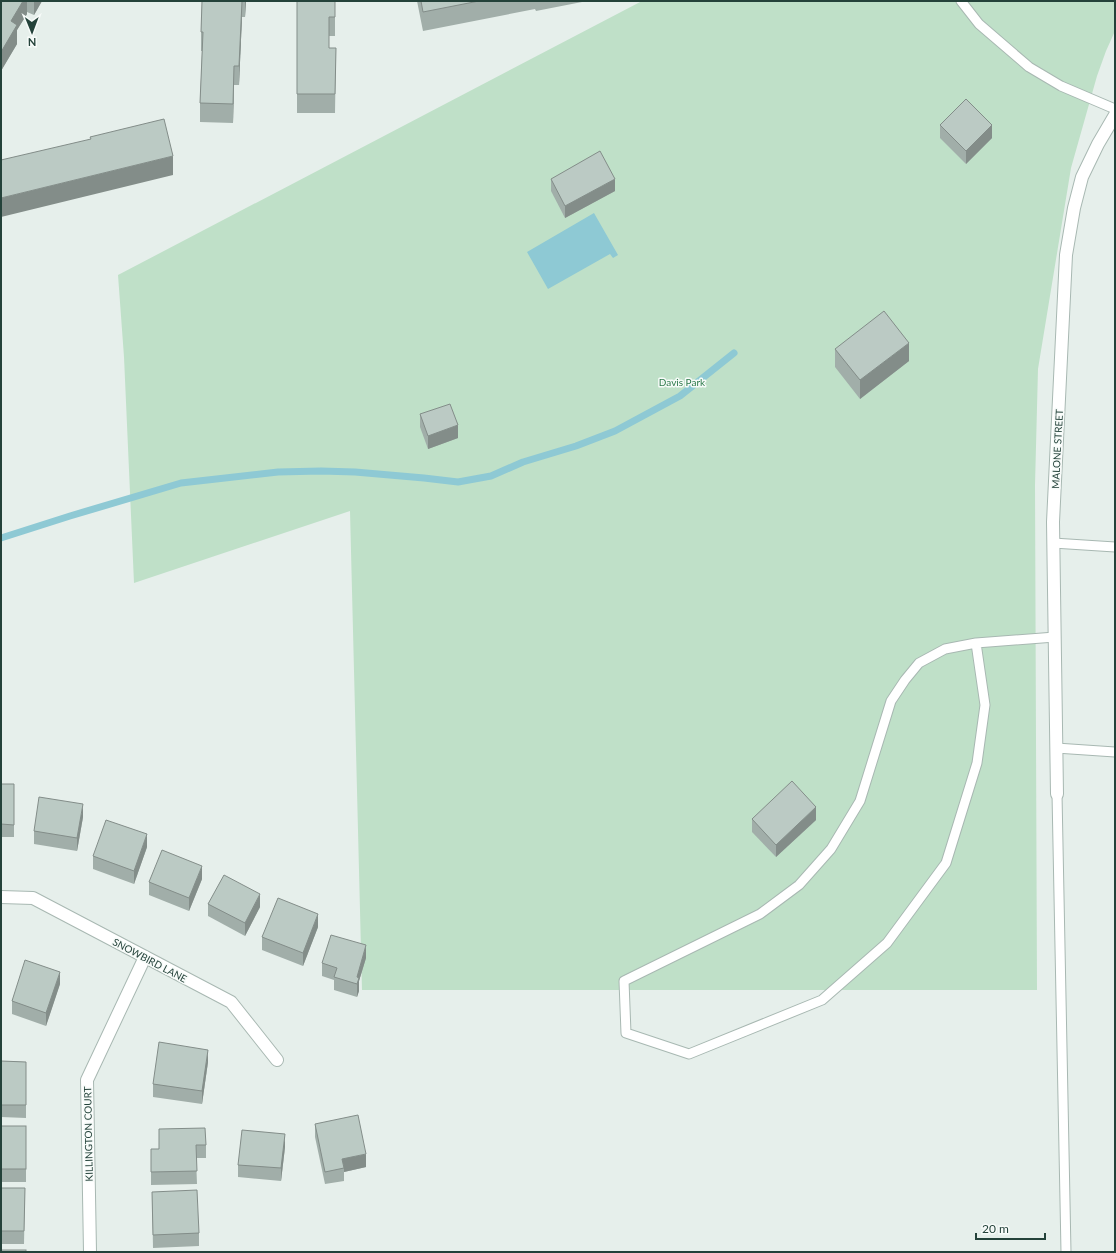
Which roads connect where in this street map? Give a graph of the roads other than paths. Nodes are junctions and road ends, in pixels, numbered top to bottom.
1 (961, 1) edge
2 (1115, 109) edge
3 (1115, 115) edge
4 (1112, 127) edge
5 (1053, 543) junction
6 (1115, 547) edge
7 (1055, 638) junction
8 (976, 643) junction
9 (1056, 748) junction
10 (1115, 752) edge
11 (1057, 794) joint
12 (1, 897) edge
13 (146, 957) junction
14 (277, 1060) dead end
15 (90, 1252) edge
16 (1066, 1252) edge

1 - 2 lane
3 - 4 street, MALONE STREET
4 - 5 street, MALONE STREET
5 - 6 lane
5 - 7 street, MALONE STREET
7 - 8 lane
7 - 9 street, MALONE STREET
8 - 8 lane
9 - 10 lane
9 - 11 street, MALONE STREET
11 - 16 lane
12 - 13 street, SNOWBIRD LANE
13 - 14 street, SNOWBIRD LANE
13 - 15 street, KILLINGTON COURT

